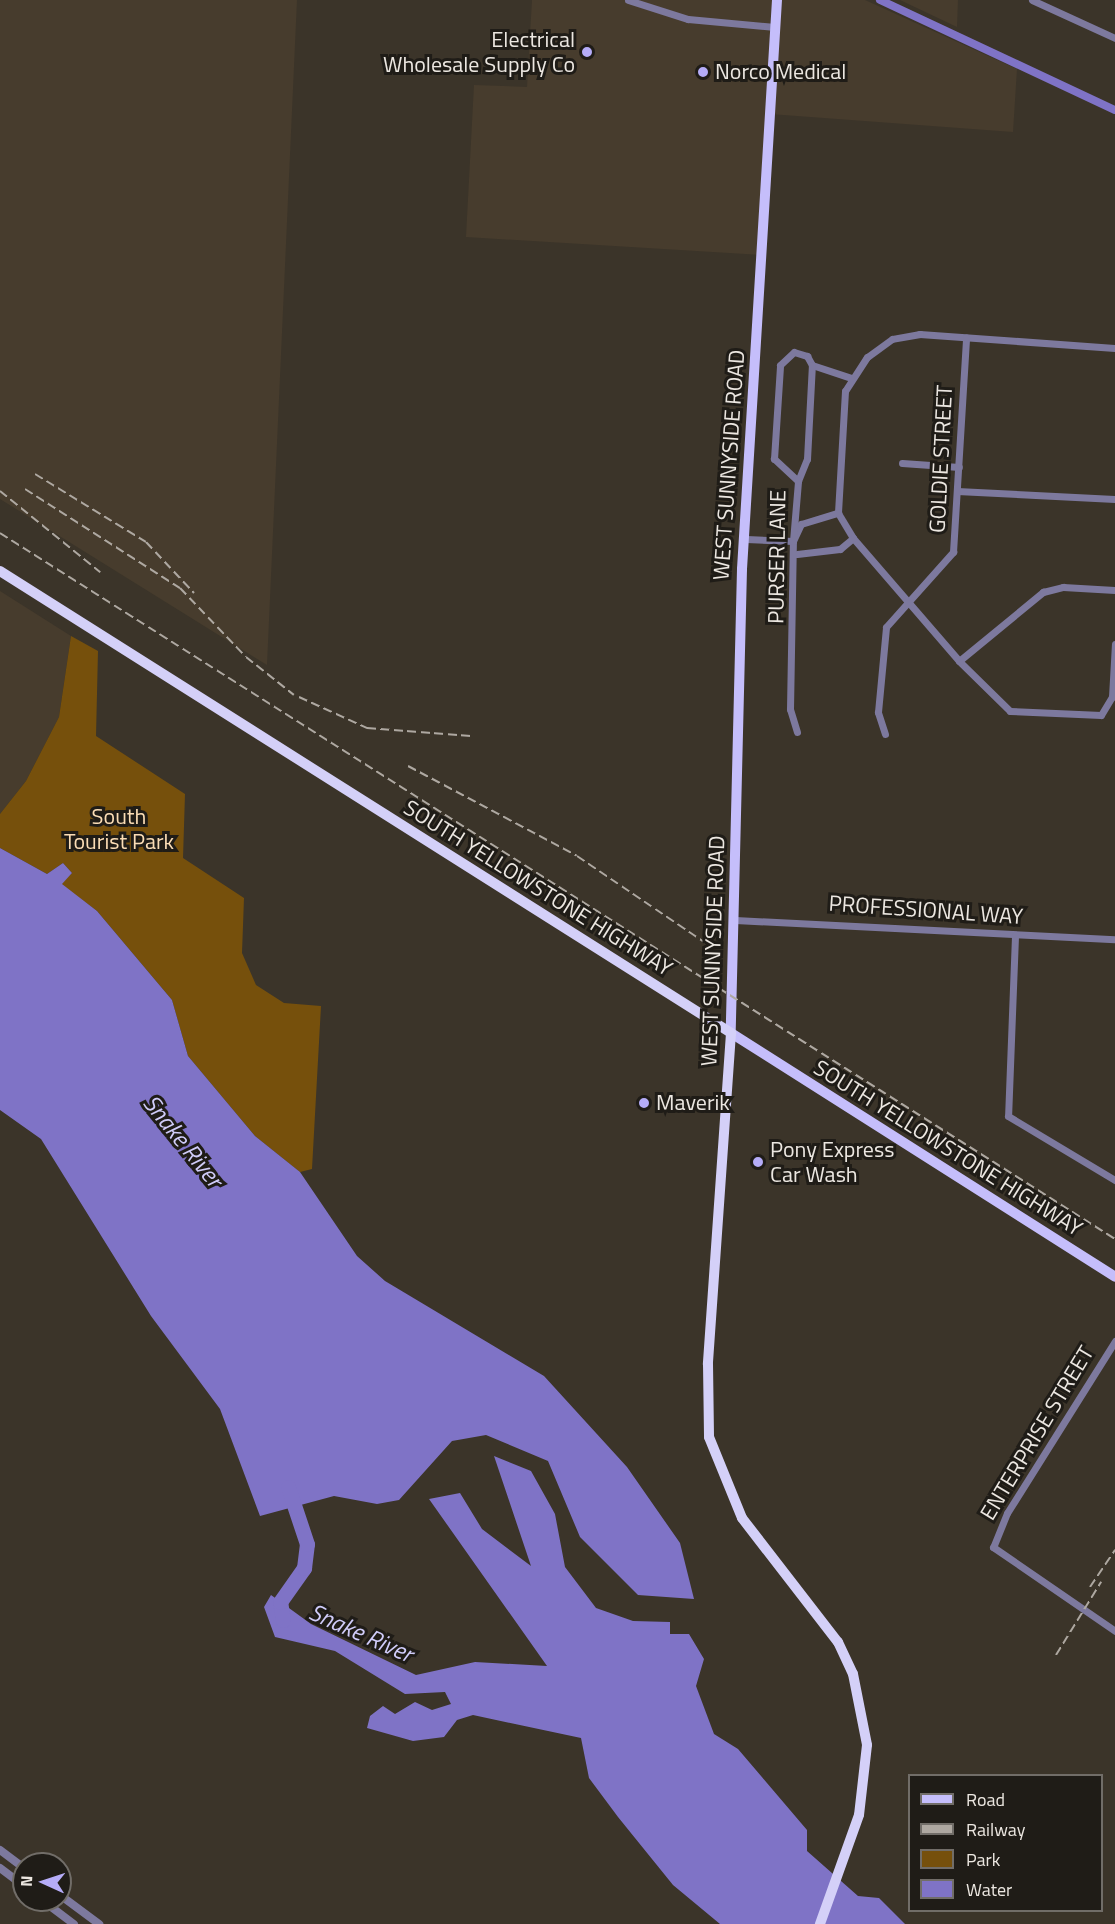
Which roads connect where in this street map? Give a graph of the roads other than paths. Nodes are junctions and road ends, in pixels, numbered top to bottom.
1 (628, 0) edge
2 (777, 0) edge
3 (1032, 0) edge
4 (776, 27) junction
5 (1115, 38) edge
6 (966, 337) junction
7 (1115, 348) edge
8 (812, 365) junction
9 (851, 378) junction
10 (902, 463) dead end
11 (958, 467) junction
12 (798, 481) junction
13 (957, 490) junction
14 (1115, 499) edge
15 (838, 513) junction
16 (853, 538) junction
17 (746, 539) junction
18 (793, 541) junction
19 (797, 554) junction
20 (0, 571) edge
21 (1115, 590) edge
22 (908, 600) junction
23 (1115, 644) edge
24 (959, 661) junction
25 (797, 732) dead end
26 (885, 734) dead end
27 (735, 920) junction
28 (1015, 936) junction
29 (1115, 939) edge
30 (731, 1033) junction
31 (1115, 1180) edge
32 (1115, 1277) edge
33 (1115, 1341) edge
34 (1115, 1631) edge
35 (72, 1904) edge
36 (58, 1912) edge
37 (74, 1924) edge
38 (99, 1924) edge
39 (820, 1924) edge

1 - 4 street
2 - 4 main road, WEST SUNNYSIDE ROAD
3 - 5 street
4 - 17 main road, WEST SUNNYSIDE ROAD
6 - 7 street
6 - 9 street
6 - 11 street, GOLDIE STREET
8 - 9 street
8 - 12 street
8 - 12 street, PURSER LANE
9 - 15 street
10 - 11 street
11 - 13 street, GOLDIE STREET
12 - 18 street, PURSER LANE
13 - 14 street
13 - 22 street, GOLDIE STREET
15 - 16 street
15 - 18 street
16 - 19 street
16 - 22 street
17 - 18 street
17 - 27 main road, WEST SUNNYSIDE ROAD
18 - 19 street, PURSER LANE
19 - 25 street, PURSER LANE
20 - 30 highway, SOUTH YELLOWSTONE HIGHWAY
21 - 24 street
22 - 24 street
22 - 26 street, GOLDIE STREET
23 - 24 street
27 - 28 street, PROFESSIONAL WAY
27 - 30 main road, WEST SUNNYSIDE ROAD
28 - 29 street, PROFESSIONAL WAY
28 - 31 street
30 - 32 main road, SOUTH YELLOWSTONE HIGHWAY
30 - 39 highway, WEST SUNNYSIDE ROAD
33 - 34 street, ENTERPRISE STREET
35 - 38 street
36 - 37 street

